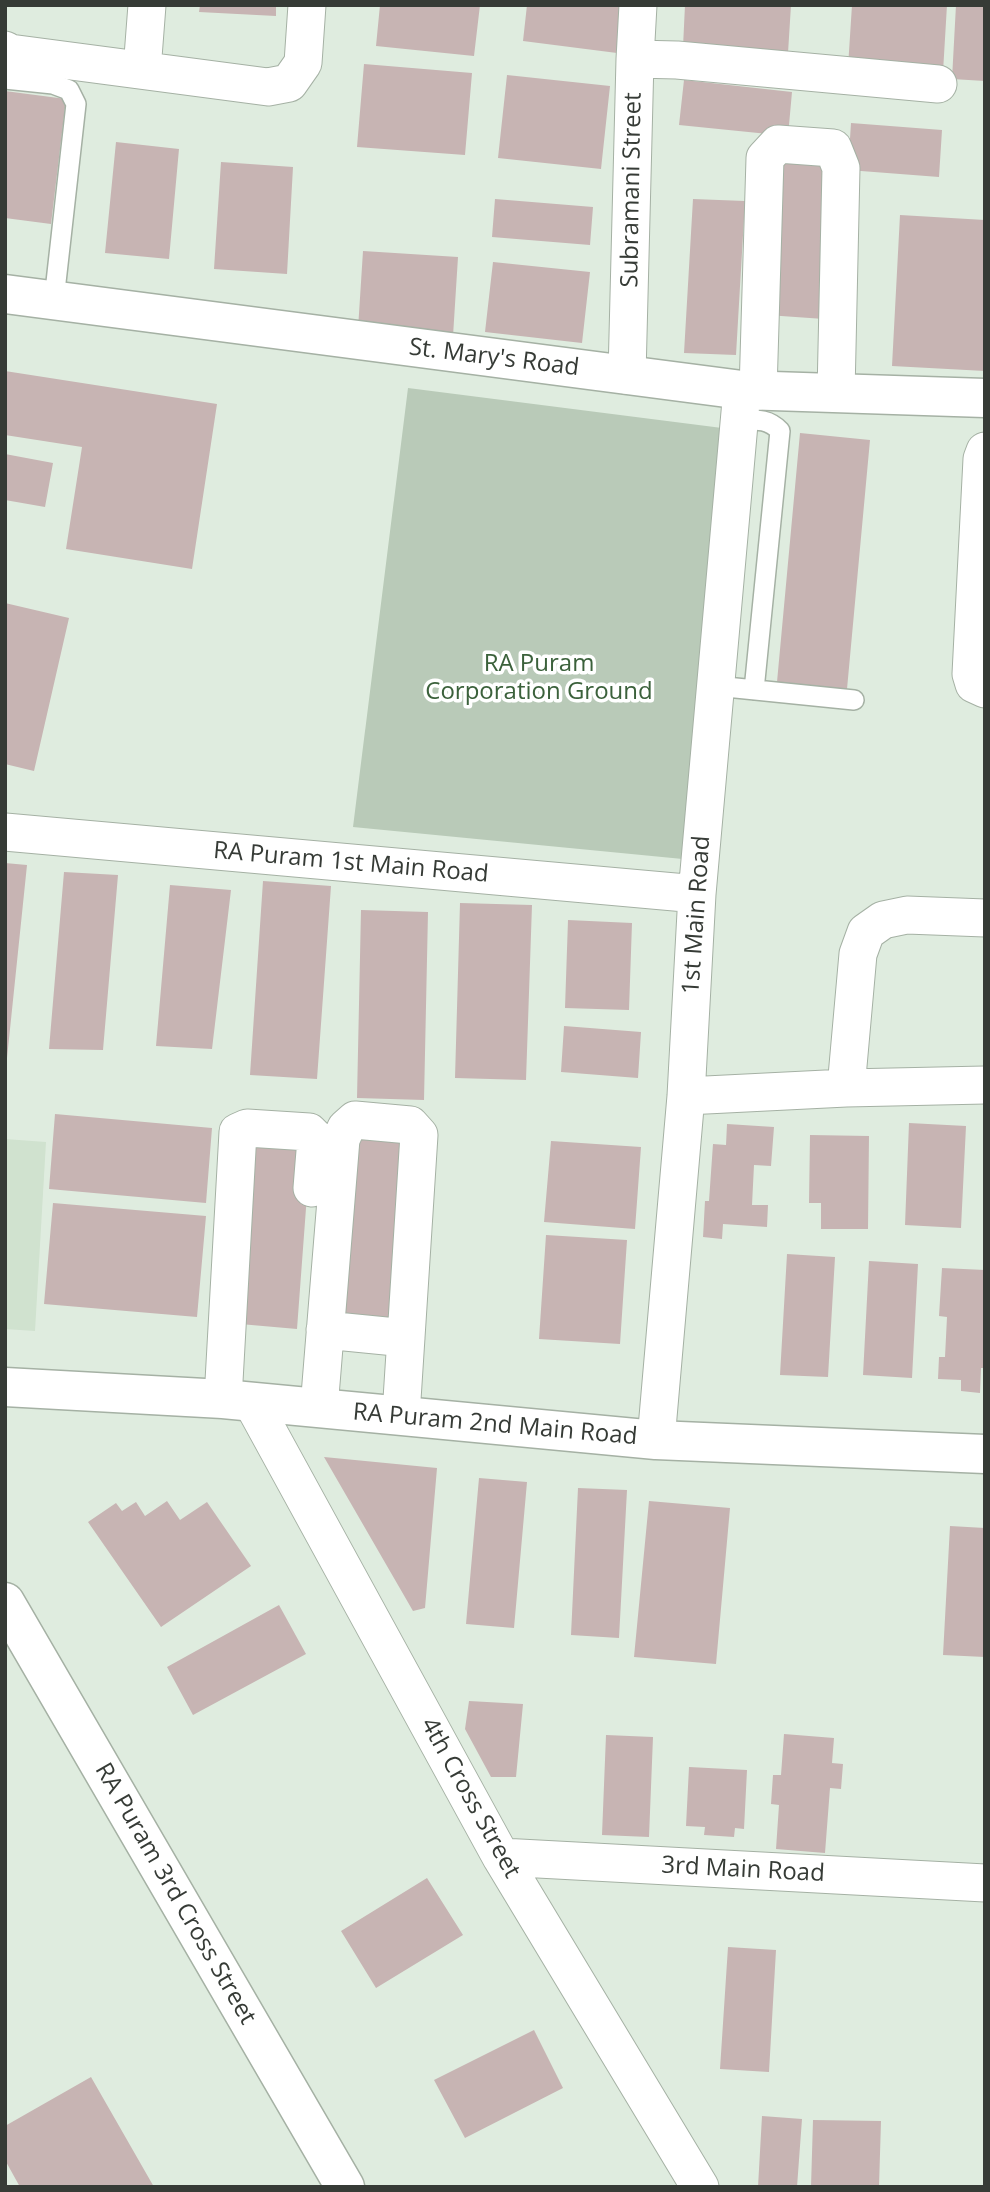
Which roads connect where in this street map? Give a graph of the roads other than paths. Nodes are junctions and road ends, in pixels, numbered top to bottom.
1 (147, 5) edge
2 (307, 5) edge
3 (638, 5) edge
4 (5, 50) edge
5 (635, 59) junction
6 (142, 71) junction
7 (5, 79) edge
8 (938, 84) dead end
9 (5, 294) edge
10 (54, 300) junction
11 (627, 375) junction
12 (836, 393) junction
13 (985, 398) edge
14 (746, 400) junction
15 (985, 450) edge
16 (716, 687) junction
17 (754, 690) junction
18 (985, 690) edge
19 (854, 700) dead end
20 (5, 832) edge
21 (697, 894) junction
22 (985, 918) edge
23 (985, 1085) edge
24 (846, 1088) junction
25 (686, 1096) junction
26 (325, 1330) junction
27 (405, 1338) junction
28 (5, 1387) edge
29 (238, 1401) junction
30 (311, 1407) junction
31 (401, 1415) junction
32 (656, 1440) junction
33 (985, 1454) edge
34 (5, 1602) edge
35 (501, 1857) junction
36 (985, 1883) edge
37 (348, 2186) edge
38 (700, 2187) edge

1 - 6 street
2 - 6 street
3 - 5 street, Subramani Street
4 - 6 street
5 - 8 street
5 - 11 street, Subramani Street
7 - 10 lane
9 - 10 main road, St. Mary's Road
10 - 11 main road, St. Mary's Road
11 - 14 main road, St. Mary's Road
12 - 13 main road, St. Mary's Road
12 - 14 main road, St. Mary's Road
12 - 14 street, 1st Main Road
14 - 16 street, 1st Main Road
14 - 17 lane
15 - 18 street
16 - 17 lane
16 - 21 street, 1st Main Road
17 - 19 lane
20 - 21 street, RA Puram 1st Main Road
21 - 25 street, 1st Main Road
22 - 24 street
23 - 24 street
24 - 25 street
25 - 32 street, 1st Main Road
26 - 27 street
26 - 27 street
26 - 30 street
27 - 31 street
28 - 29 main road, RA Puram 2nd Main Road
29 - 30 main road, RA Puram 2nd Main Road
29 - 30 street
29 - 35 street, 4th Cross Street
30 - 31 main road, RA Puram 2nd Main Road
31 - 32 main road, RA Puram 2nd Main Road
32 - 33 main road, RA Puram 2nd Main Road
34 - 37 main road, RA Puram 3rd Cross Street
35 - 36 street, 3rd Main Road
35 - 38 street, 4th Cross Street

